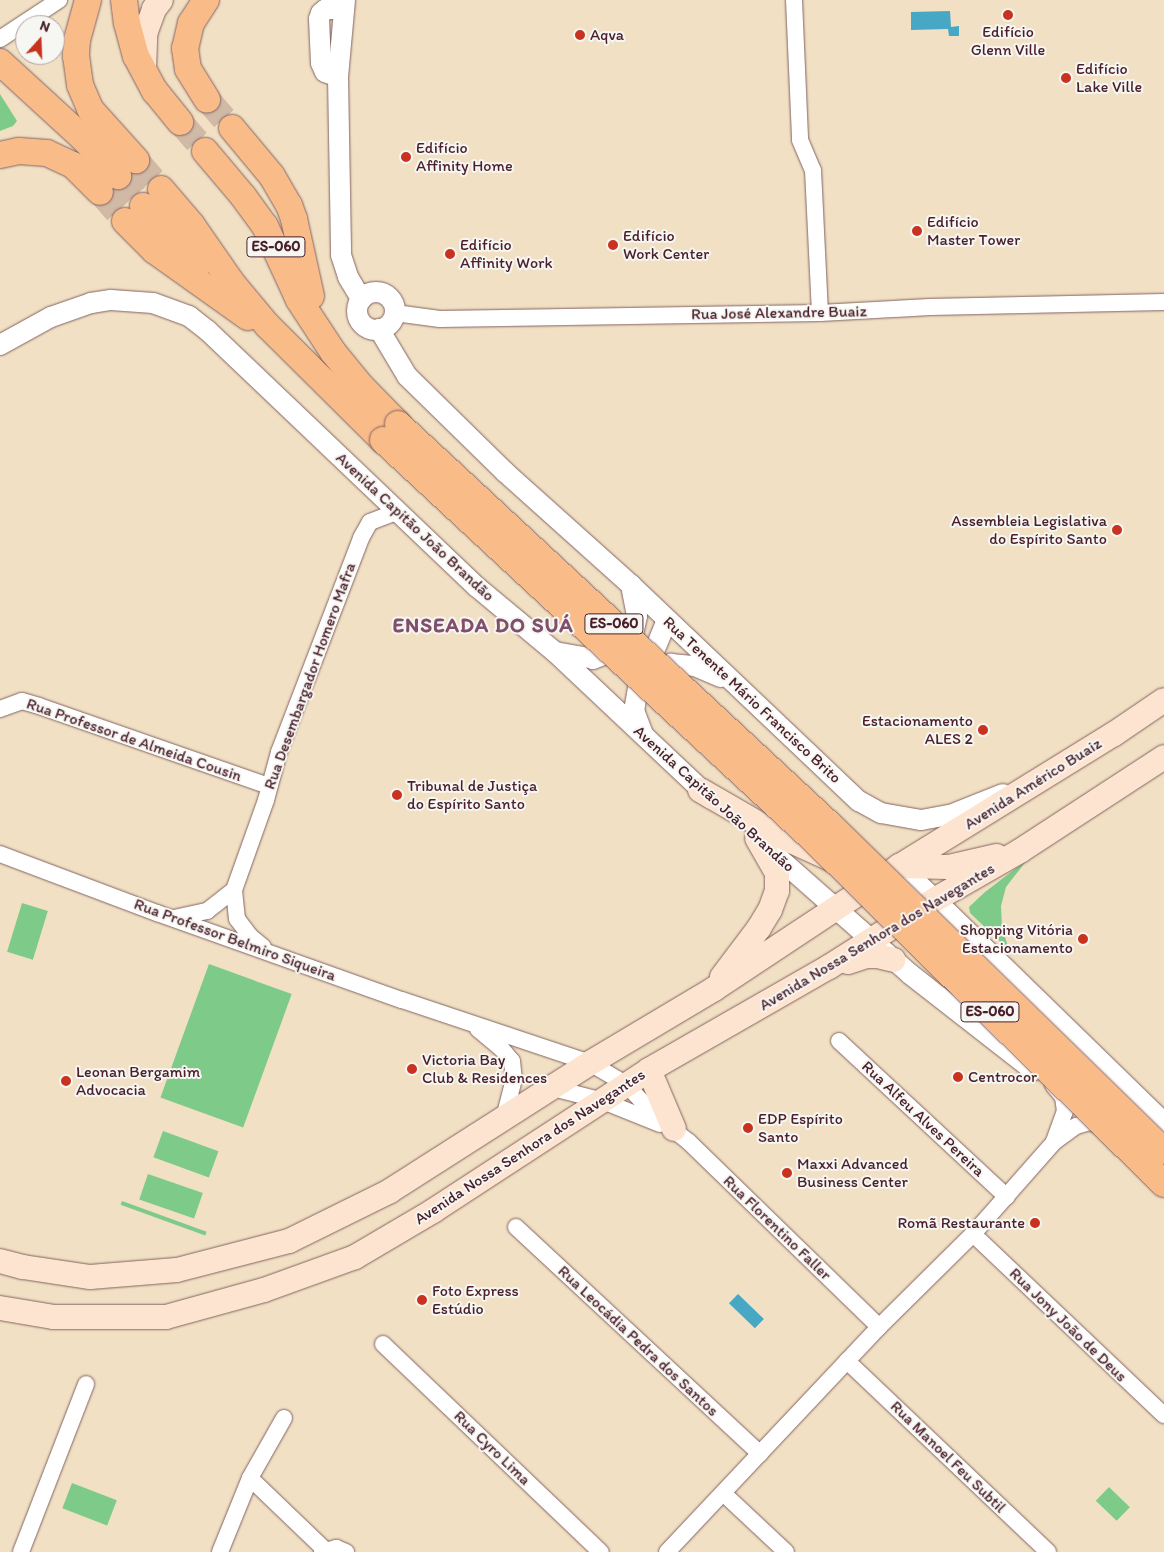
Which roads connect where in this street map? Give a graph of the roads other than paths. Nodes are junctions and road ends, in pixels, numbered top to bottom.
1 (59, 0) edge
2 (88, 0) edge
3 (124, 0) edge
4 (161, 0) edge
5 (206, 0) edge
6 (794, 0) edge
7 (344, 5) edge
8 (0, 39) edge
9 (0, 62) edge
10 (144, 74) junction
11 (207, 99) tunnel mouth
12 (180, 122) tunnel mouth
13 (232, 128) tunnel mouth
14 (205, 151) tunnel mouth
15 (0, 156) edge
16 (118, 176) junction
17 (362, 299) junction
18 (1164, 302) edge
19 (395, 312) junction
20 (820, 313) junction
21 (379, 329) junction
22 (0, 345) edge
23 (289, 347) junction
24 (333, 352) junction
25 (390, 432) junction
26 (401, 515) junction
27 (631, 585) junction
28 (667, 620) junction
29 (555, 652) junction
30 (732, 682) junction
31 (638, 689) junction
32 (1164, 700) edge
33 (0, 710) edge
34 (644, 737) junction
35 (1164, 757) edge
36 (1047, 776) junction
37 (269, 786) junction
38 (700, 790) junction
39 (757, 838) junction
40 (1020, 851) junction
41 (0, 854) edge
42 (900, 866) junction
43 (234, 890) junction
44 (936, 899) junction
45 (838, 909) junction
46 (172, 919) junction
47 (873, 940) junction
48 (271, 953) junction
49 (894, 960) junction
50 (829, 968) junction
51 (714, 989) junction
52 (471, 1023) junction
53 (838, 1041) dead end
54 (590, 1063) junction
55 (650, 1070) junction
56 (1052, 1084) junction
57 (627, 1085) junction
58 (553, 1088) junction
59 (603, 1101) junction
60 (504, 1118) junction
61 (1164, 1123) edge
62 (1109, 1128) junction
63 (674, 1129) junction
64 (1054, 1142) junction
65 (1164, 1151) edge
66 (1164, 1173) edge
67 (1164, 1184) edge
68 (1007, 1197) junction
69 (516, 1227) dead end
70 (973, 1234) junction
71 (0, 1261) edge
72 (0, 1308) edge
73 (879, 1327) junction
74 (383, 1344) dead end
75 (847, 1361) junction
76 (86, 1384) dead end
77 (1164, 1416) edge
78 (284, 1418) dead end
79 (760, 1454) junction
80 (250, 1478) junction
81 (722, 1494) junction
82 (324, 1551) edge
83 (21, 1552) edge
84 (220, 1552) edge
85 (346, 1552) edge
86 (601, 1552) edge
87 (667, 1552) edge
88 (786, 1552) edge
89 (1048, 1552) edge

1 - 8 street
2 - 16 main road
3 - 10 main road
4 - 10 main road
5 - 11 main road
6 - 20 street
7 - 17 street
9 - 16 main road
10 - 12 main road
13 - 24 main road
14 - 24 main road, ES-060
15 - 16 main road
17 - 19 street
17 - 21 street
18 - 20 street, Rua José Alexandre Buaiz
19 - 20 street, Rua José Alexandre Buaiz
19 - 21 street
21 - 27 street, Rua Tenente Mário Francisco Brito
22 - 26 street, Avenida Capitão João Brandão
23 - 23 main road, ES-060
23 - 25 main road, ES-060
24 - 25 main road, ES-060
25 - 65 main road, ES-060, bridge
25 - 67 main road, ES-060, bridge
26 - 29 street, Avenida Capitão João Brandão
26 - 37 street, Rua Desembargador Homero Mafra
27 - 28 street, Rua Tenente Mário Francisco Brito
27 - 29 street
28 - 30 street, Rua Tenente Mário Francisco Brito
28 - 31 street
29 - 34 street, Avenida Capitão João Brandão
30 - 31 street
30 - 36 street, Rua Tenente Mário Francisco Brito
31 - 34 street
32 - 36 main road, Avenida Américo Buaiz
33 - 37 street, Rua Professor de Almeida Cousin
34 - 38 street, Avenida Capitão João Brandão
35 - 40 main road
36 - 42 main road, Avenida Américo Buaiz
37 - 43 street, Rua Desembargador Homero Mafra
38 - 39 street, Avenida Capitão João Brandão
38 - 42 main road
39 - 45 street, Avenida Capitão João Brandão
39 - 51 main road
40 - 42 main road
40 - 44 main road, Avenida Nossa Senhora dos Navegantes
41 - 46 street, Rua Professor Belmiro Siqueira
42 - 44 street
42 - 45 main road
43 - 46 street
43 - 48 street, Rua Desembargador Homero Mafra
44 - 47 main road, Avenida Nossa Senhora dos Navegantes
44 - 61 street
45 - 47 street, Avenida Capitão João Brandão
45 - 51 main road
46 - 48 street, Rua Professor Belmiro Siqueira
47 - 49 street, Avenida Capitão João Brandão
47 - 50 main road, Avenida Nossa Senhora dos Navegantes
48 - 52 street, Rua Professor Belmiro Siqueira
49 - 50 main road
49 - 56 street, Avenida Capitão João Brandão
50 - 55 main road, Avenida Nossa Senhora dos Navegantes
51 - 54 main road
52 - 54 street, Rua Professor Belmiro Siqueira
52 - 60 street, Rua Professor Belmiro Siqueira
53 - 68 street, Rua Alfeu Alves Pereira
54 - 57 street, Rua Florentino Faller
54 - 58 main road
55 - 57 main road, Avenida Nossa Senhora dos Navegantes
55 - 63 main road
56 - 62 street, Avenida Capitão João Brandão
56 - 64 street
57 - 59 main road, Avenida Nossa Senhora dos Navegantes
57 - 63 street, Rua Florentino Faller
58 - 59 street, Rua Florentino Faller
58 - 60 main road
59 - 63 street, Rua Florentino Faller
59 - 72 main road, Avenida Nossa Senhora dos Navegantes
60 - 71 main road
62 - 64 street
62 - 66 street, Avenida Capitão João Brandão
63 - 73 street, Rua Florentino Faller
64 - 68 street
68 - 70 street
69 - 79 street, Rua Leocádia Pedra dos Santos
70 - 73 street
70 - 77 street, Rua Jony João de Deus
73 - 75 street
74 - 86 street, Rua Cyro Lima
75 - 79 street
75 - 89 street, Rua Manoel Feu Subtil
76 - 83 street
78 - 80 street
79 - 81 street
80 - 82 street
80 - 84 street
81 - 87 street
81 - 88 street
82 - 85 street

